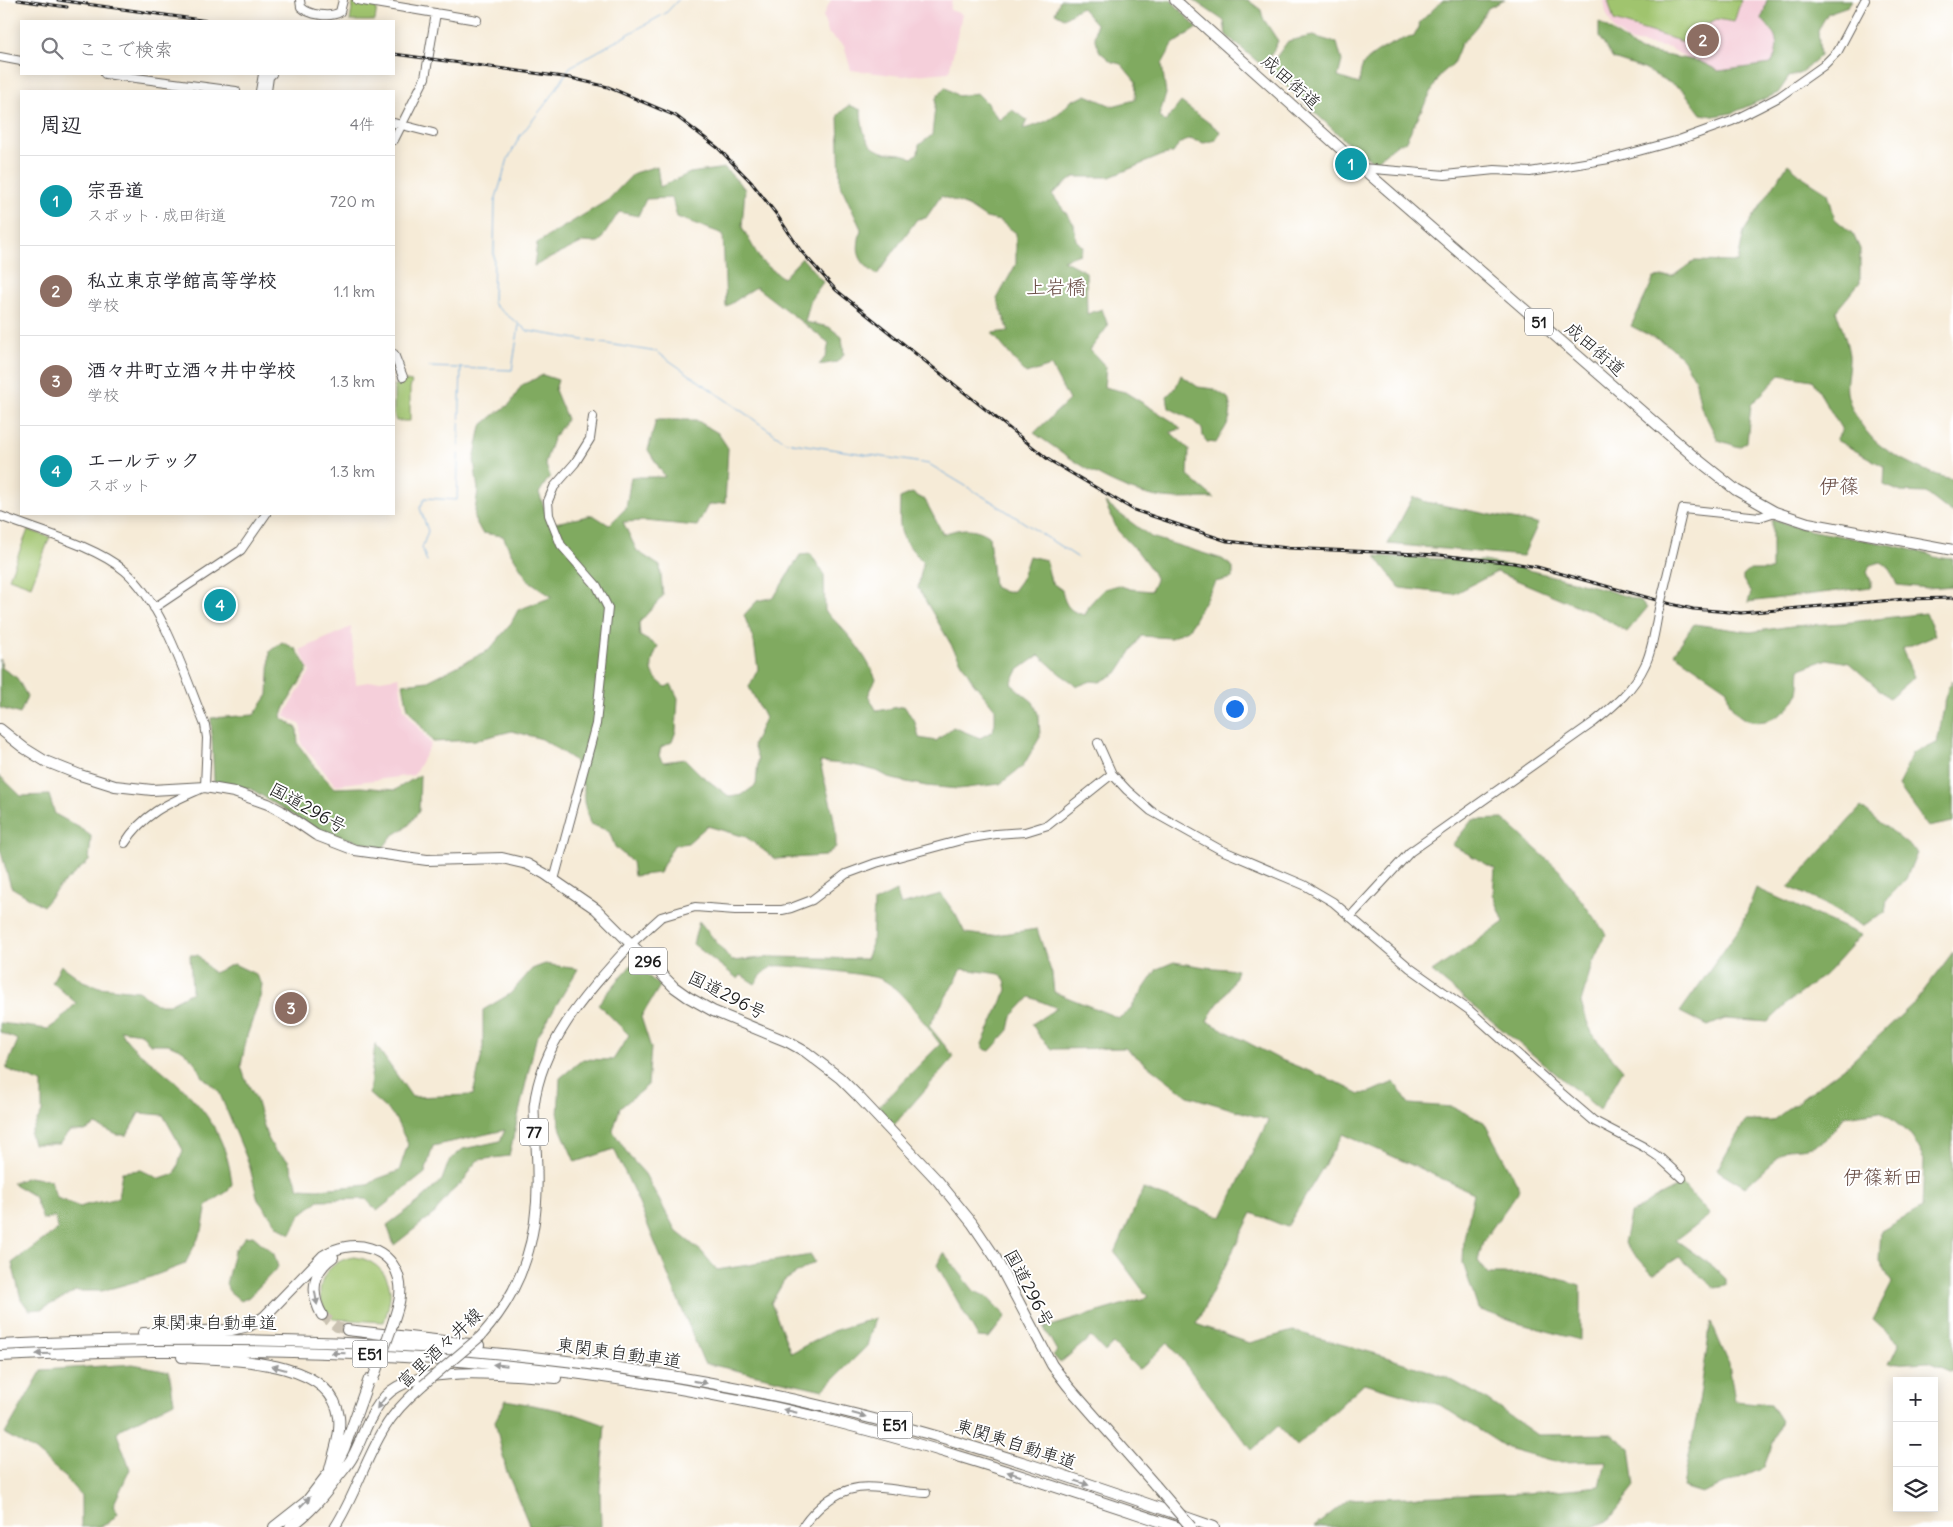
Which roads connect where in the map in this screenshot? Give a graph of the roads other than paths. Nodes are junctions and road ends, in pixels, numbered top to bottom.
1 (300, 0) edge
2 (342, 0) edge
3 (357, 0) edge
4 (1176, 0) edge
5 (1865, 0) edge
6 (436, 13) junction
7 (477, 20) dead end
8 (0, 57) edge
9 (20, 61) edge
10 (111, 75) edge
11 (263, 75) edge
12 (271, 75) edge
13 (185, 88) edge
14 (219, 90) edge
15 (260, 90) edge
16 (267, 90) edge
17 (395, 123) edge
18 (402, 125) junction
19 (433, 133) dead end
20 (395, 138) edge
21 (1362, 168) junction
22 (395, 357) edge
23 (403, 377) dead end
24 (593, 417) dead end
25 (1775, 512) junction
26 (265, 515) edge
27 (0, 516) edge
28 (1953, 550) edge
29 (154, 608) junction
30 (0, 729) edge
31 (1098, 743) dead end
32 (1112, 774) junction
33 (205, 787) junction
34 (125, 843) dead end
35 (554, 880) junction
36 (1350, 916) junction
37 (632, 943) junction
38 (1682, 1178) dead end
39 (322, 1315) tunnel mouth
40 (389, 1327) junction
41 (347, 1330) tunnel mouth
42 (0, 1344) edge
43 (86, 1353) junction
44 (0, 1356) edge
45 (566, 1361) junction
46 (371, 1379) junction
47 (652, 1385) junction
48 (330, 1469) junction
49 (338, 1476) junction
50 (926, 1493) dead end
51 (274, 1527) edge
52 (290, 1527) edge
53 (335, 1527) edge
54 (803, 1527) edge
55 (1177, 1527) edge
56 (1191, 1527) edge
57 (1214, 1527) edge

1 - 2 street
3 - 6 street
4 - 21 highway, 成田街道 / 51
5 - 21 street
6 - 7 street
6 - 18 street
8 - 9 street
10 - 13 street
11 - 15 street
12 - 16 street
13 - 14 street
17 - 18 street
18 - 19 street
18 - 20 street
21 - 25 highway, 成田街道 / 51
22 - 23 street
24 - 35 street
25 - 28 highway, 成田街道 / 51
25 - 36 street, bridge
26 - 29 street
27 - 29 street
29 - 33 street
30 - 33 highway, 国道296号 / 296
31 - 32 street
32 - 36 street
32 - 37 street
33 - 34 street
33 - 35 highway, 国道296号 / 296
35 - 37 highway, 国道296号 / 296
36 - 38 street
37 - 53 main road, 富里酒々井線 / 77, bridge
37 - 56 highway, 国道296号 / 296, bridge
40 -> 39 highway
40 - 42 highway
40 - 46 highway
41 - 45 highway
42 - 45 highway, 東関東自動車道 / E51
43 -> 44 highway, 東関東自動車道 / E51
47 -> 43 highway, 東関東自動車道 / E51
48 -> 43 highway
45 -> 57 highway, 東関東自動車道 / E51
46 - 48 highway
46 - 49 highway
47 -> 49 highway
55 -> 47 highway, 東関東自動車道 / E51
51 -> 48 highway
49 - 52 highway
50 - 54 street

